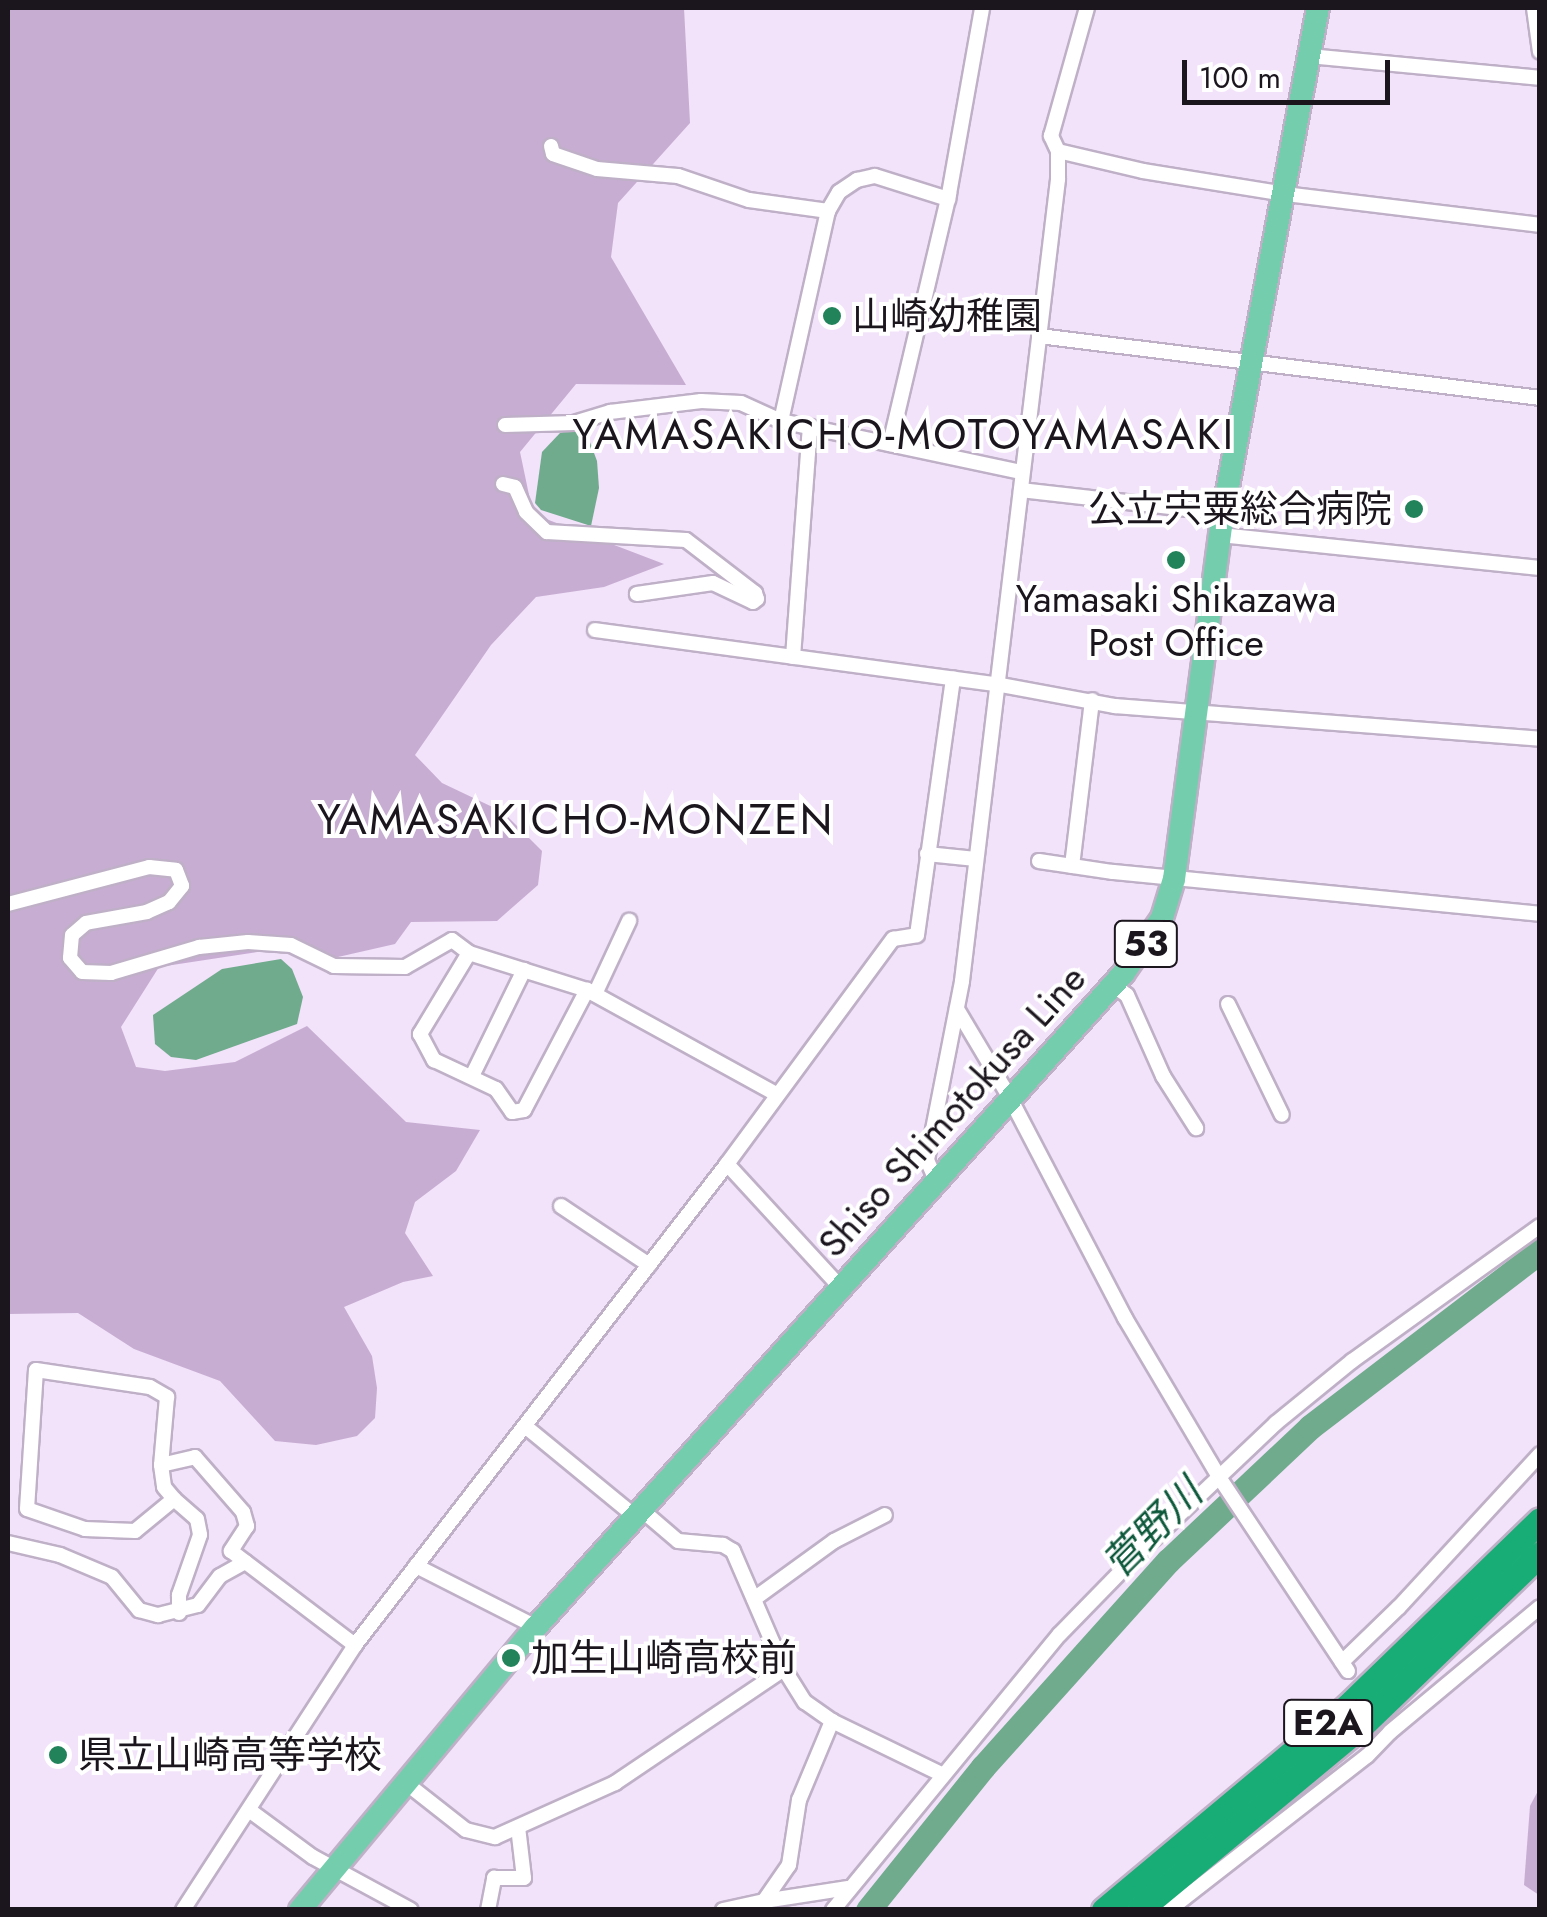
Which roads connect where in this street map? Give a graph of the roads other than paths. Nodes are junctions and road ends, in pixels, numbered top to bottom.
1 (982, 8) edge
2 (1087, 8) edge
3 (1318, 8) edge
4 (1534, 8) edge
5 (1540, 52) edge
6 (1308, 56) junction
7 (1540, 78) edge
8 (551, 146) dead end
9 (1058, 151) junction
10 (1285, 194) junction
11 (948, 199) junction
12 (828, 211) junction
13 (1540, 224) edge
14 (1039, 336) junction
15 (1250, 366) junction
16 (1540, 398) edge
17 (781, 422) junction
18 (504, 424) dead end
19 (810, 428) junction
20 (890, 444) junction
21 (1021, 472) junction
22 (503, 484) dead end
23 (1021, 490) junction
24 (1222, 524) junction
25 (1540, 568) edge
26 (637, 594) dead end
27 (595, 630) dead end
28 (794, 657) junction
29 (952, 679) junction
30 (995, 684) junction
31 (1092, 700) junction
32 (1197, 709) junction
33 (1540, 739) edge
34 (928, 854) junction
35 (976, 858) junction
36 (1039, 861) dead end
37 (1072, 866) junction
38 (1174, 879) junction
39 (8, 904) edge
40 (1540, 914) edge
41 (629, 920) dead end
42 (468, 953) junction
43 (524, 970) junction
44 (1113, 985) junction
45 (591, 992) junction
46 (1228, 1004) dead end
47 (957, 1009) junction
48 (472, 1074) junction
49 (776, 1094) junction
50 (1010, 1098) junction
51 (1282, 1114) dead end
52 (1196, 1128) dead end
53 (727, 1164) junction
54 (936, 1178) junction
55 (561, 1206) dead end
56 (1540, 1226) edge
57 (649, 1265) junction
58 (839, 1286) junction
59 (524, 1426) junction
60 (1540, 1454) edge
61 (161, 1464) junction
62 (1220, 1477) junction
63 (174, 1500) junction
64 (640, 1514) junction
65 (885, 1515) dead end
66 (1540, 1520) edge
67 (8, 1543) edge
68 (1540, 1554) edge
69 (244, 1562) junction
70 (416, 1566) junction
71 (754, 1598) junction
72 (1540, 1607) edge
73 (179, 1613) junction
74 (536, 1627) junction
75 (355, 1645) junction
76 (784, 1669) junction
77 (832, 1722) junction
78 (941, 1774) junction
79 (406, 1783) junction
80 (249, 1810) junction
81 (518, 1827) junction
82 (334, 1869) junction
83 (848, 1888) junction
84 (764, 1901) junction
85 (183, 1910) edge
86 (300, 1910) edge
87 (411, 1910) edge
88 (488, 1910) edge
89 (723, 1910) edge
90 (833, 1910) edge
91 (1104, 1910) edge
92 (1139, 1910) edge
93 (1170, 1910) edge

1 - 11 street
2 - 9 street
3 - 6 main road, Shiso Shimotokusa Line / 53
4 - 5 street
6 - 7 street
6 - 10 main road, Shiso Shimotokusa Line / 53
8 - 12 street
9 - 10 street
9 - 14 street
10 - 13 street
10 - 15 main road, Shiso Shimotokusa Line / 53
11 - 12 street
11 - 20 street
12 - 17 street
14 - 15 street
14 - 21 street
15 - 16 street
15 - 24 main road, Shiso Shimotokusa Line / 53
17 - 18 street
17 - 19 street
19 - 20 street
19 - 28 street
20 - 21 street
21 - 23 street
22 - 26 street
23 - 24 street
23 - 30 street
24 - 25 street
24 - 32 main road, Shiso Shimotokusa Line / 53
27 - 28 street
28 - 29 street
29 - 30 street
29 - 34 street
30 - 31 street
30 - 35 street
31 - 32 street
31 - 37 street
32 - 33 street
32 - 38 main road, Shiso Shimotokusa Line / 53
34 - 35 street
34 - 49 street
35 - 47 street
36 - 37 street
37 - 38 street
38 - 40 street
38 - 44 main road, Shiso Shimotokusa Line / 53
39 - 42 street
41 - 45 street
42 - 43 street
42 - 48 street
43 - 45 street
43 - 48 street
44 - 50 main road, Shiso Shimotokusa Line / 53
44 - 52 street
45 - 48 street
45 - 49 street
46 - 51 street
47 - 50 street
47 - 54 street
49 - 53 street
50 - 54 main road, Shiso Shimotokusa Line / 53
50 - 62 street
53 - 57 street
53 - 58 street
54 - 58 main road, Shiso Shimotokusa Line / 53
55 - 57 street
56 - 62 street
57 - 59 street
58 - 64 main road, Shiso Shimotokusa Line / 53
59 - 64 street
59 - 70 street
60 - 62 street
61 - 63 street
61 - 63 street
61 - 69 street
62 - 78 street
63 - 73 street
64 - 71 street
64 - 74 main road, Shiso Shimotokusa Line / 53
65 - 71 street
66 - 91 highway, E2A
67 - 73 street
68 - 92 highway, E2A
69 - 73 street
69 - 75 street
70 - 74 street
70 - 75 street
71 - 76 street
72 - 93 street
74 - 79 main road, Shiso Shimotokusa Line / 53
75 - 80 street
76 - 77 street
76 - 81 street
77 - 78 street
77 - 84 street
78 - 83 street
79 - 81 street
79 - 82 main road, Shiso Shimotokusa Line / 53
80 - 82 street
80 - 85 street
81 - 88 street
82 - 86 main road, Shiso Shimotokusa Line / 53
82 - 87 street
83 - 84 street
83 - 90 street
84 - 89 street

